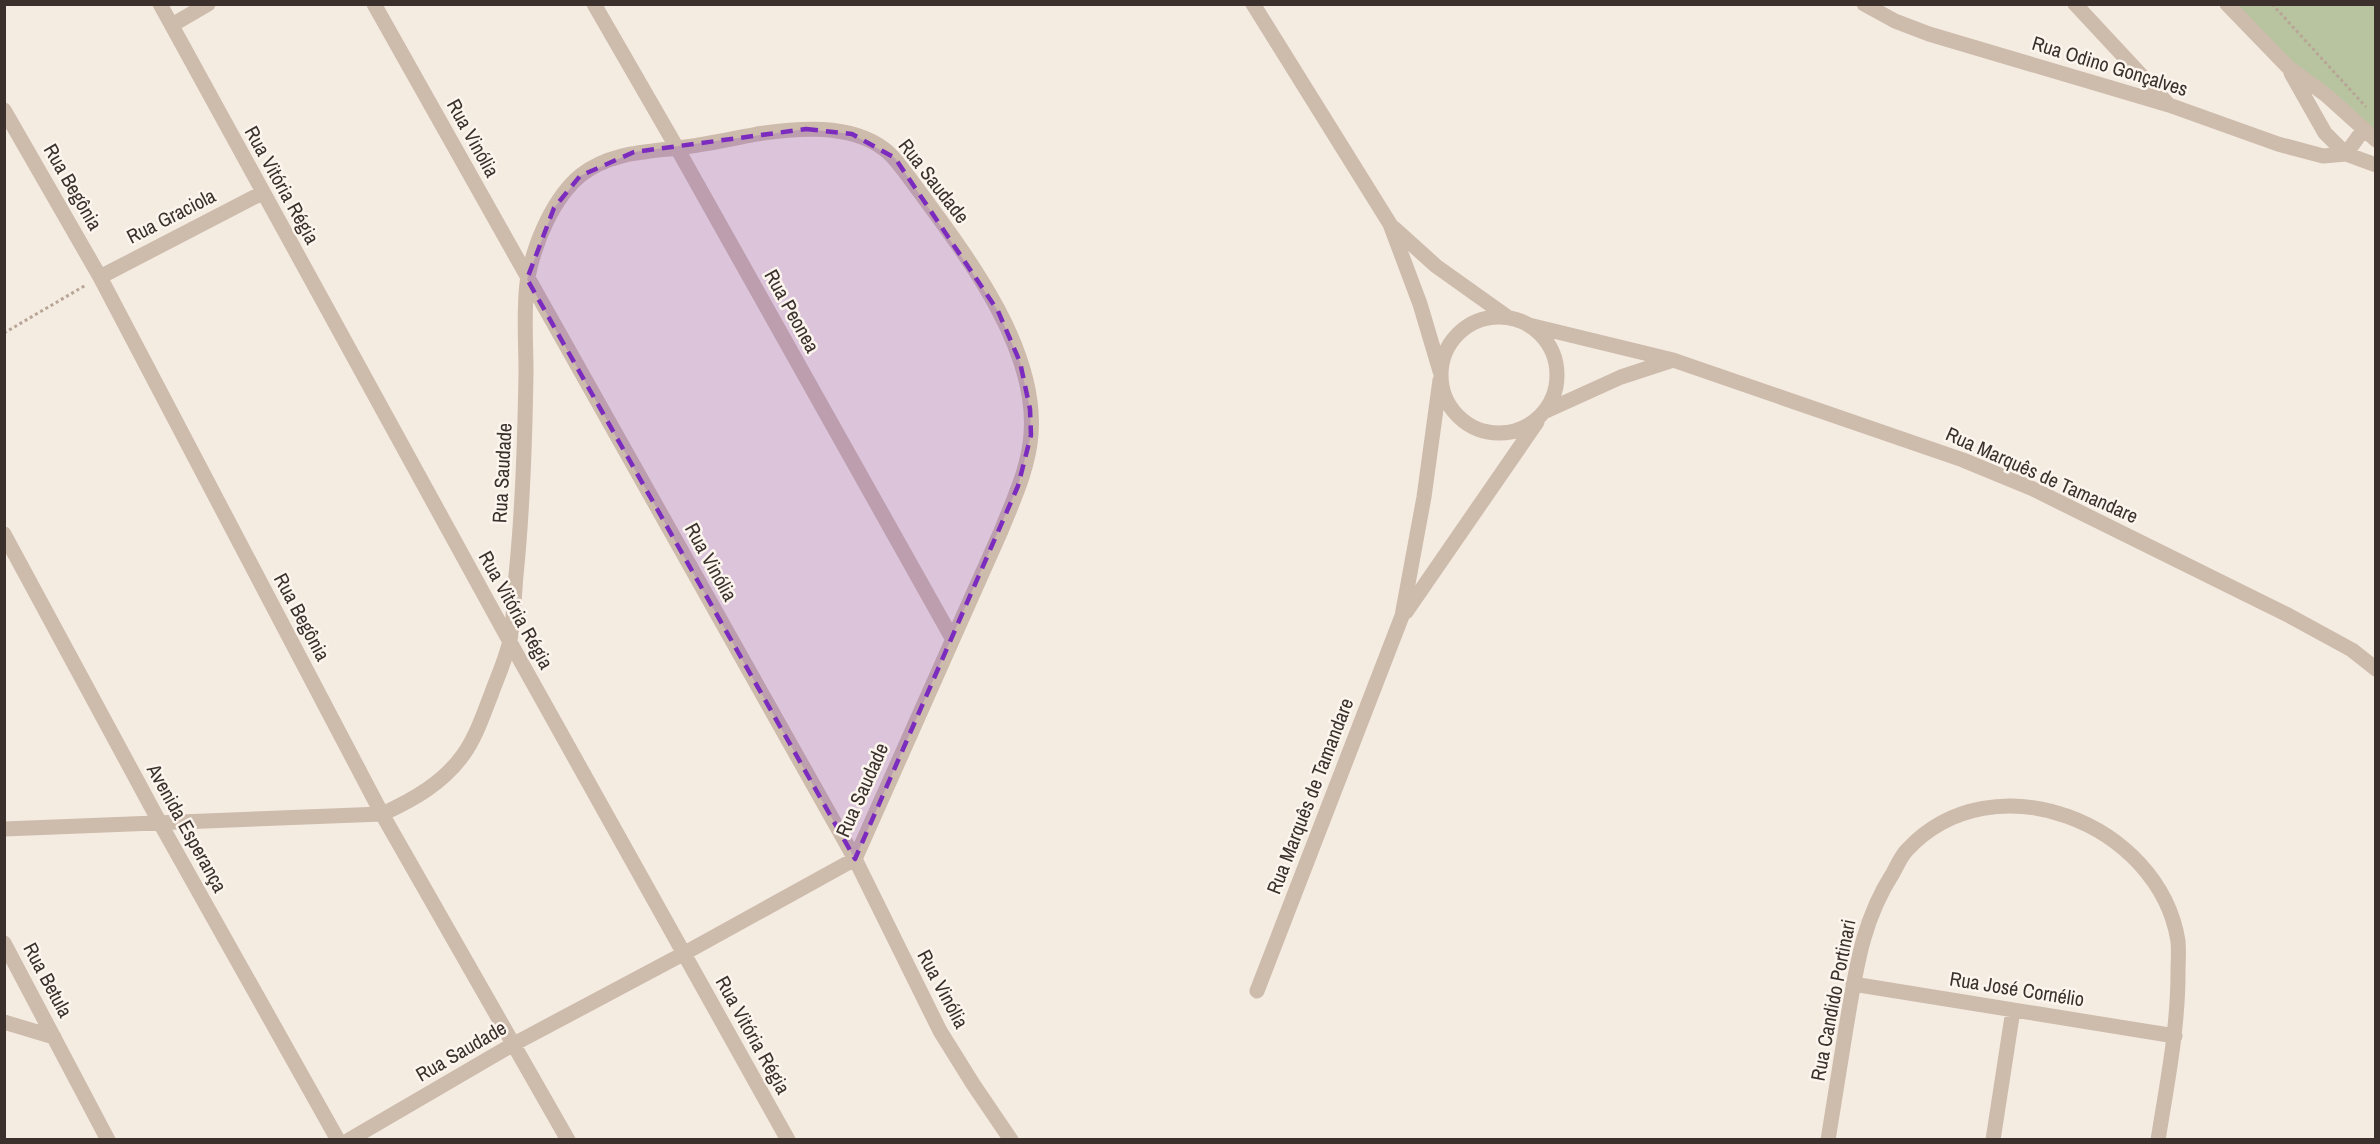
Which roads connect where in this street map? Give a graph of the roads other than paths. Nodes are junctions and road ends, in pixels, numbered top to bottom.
1 (160, 4) edge
2 (208, 4) edge
3 (374, 4) edge
4 (594, 4) edge
5 (1253, 4) edge
6 (1864, 4) edge
7 (2075, 4) edge
8 (2227, 4) edge
9 (172, 25) junction
10 (2288, 67) junction
11 (2169, 105) junction
12 (4, 110) edge
13 (2349, 118) junction
14 (2363, 130) junction
15 (2325, 133) junction
16 (2376, 140) edge
17 (677, 148) junction
18 (2346, 154) junction
19 (2376, 165) edge
20 (262, 193) junction
21 (1390, 224) junction
22 (100, 277) junction
23 (527, 279) junction
24 (1509, 318) junction
25 (1529, 326) junction
26 (1673, 360) junction
27 (1440, 376) junction
28 (1543, 414) junction
29 (4, 534) edge
30 (1402, 616) junction
31 (952, 638) junction
32 (510, 642) junction
33 (2376, 669) edge
34 (382, 814) junction
35 (159, 823) junction
36 (4, 829) edge
37 (855, 860) junction
38 (4, 943) edge
39 (683, 954) junction
40 (1853, 984) junction
41 (1257, 991) dead end
42 (2013, 1010) junction
43 (4, 1022) edge
44 (2175, 1035) junction
45 (54, 1037) junction
46 (512, 1045) junction
47 (108, 1140) edge
48 (338, 1140) edge
49 (349, 1140) edge
50 (568, 1140) edge
51 (788, 1140) edge
52 (1011, 1140) edge
53 (1828, 1140) edge
54 (1993, 1140) edge
55 (2158, 1140) edge

1 - 9 street, Rua Vitória Régia
2 - 9 street
3 - 23 street, Rua Vinólia
4 - 17 street, Rua Peonea
5 - 21 street, Rua Marquês de Tamandare
6 - 11 street, Rua Odino Gonçalves
7 - 11 street
8 - 10 street
9 - 20 street, Rua Vitória Régia
10 - 13 street
10 - 15 street
11 - 18 street, Rua Odino Gonçalves
12 - 22 street, Rua Begônia
13 - 14 street
13 - 15 street
14 - 16 street
14 - 18 street
15 - 18 street
17 - 23 street, Rua Saudade
17 - 31 street, Rua Peonea
17 - 31 street, Rua Saudade
18 - 19 street
20 - 22 street, Rua Graciola
20 - 32 street, Rua Vitória Régia
21 - 24 street, Rua Marquês de Tamandare
21 - 27 street, Rua Marquês de Tamandare
22 - 34 street, Rua Begônia
23 - 32 street, Rua Saudade
23 - 37 street, Rua Vinólia
24 - 25 street
24 - 27 street
25 - 26 street, Rua Marquês de Tamandare
25 - 28 street
26 - 28 street
26 - 33 street, Rua Marquês de Tamandare
27 - 28 street
27 - 30 street, Rua Marquês de Tamandare
28 - 30 street, Rua Marquês de Tamandare
29 - 35 street, Avenida Esperança
30 - 41 street, Rua Marquês de Tamandare
31 - 37 street, Rua Saudade
32 - 34 street, Rua Saudade
32 - 39 street, Rua Vitória Régia
34 - 35 street, Rua Saudade
34 - 46 street, Rua Begônia
35 - 36 street, Rua Saudade
35 - 48 street, Avenida Esperança
37 - 39 street, Rua Saudade
37 - 52 street, Rua Vinólia
38 - 45 street, Rua Betula
39 - 46 street, Rua Saudade
39 - 51 street, Rua Vitória Régia
40 - 42 street, Rua José Cornélio
40 - 44 street, Rua Candido Portinari
40 - 53 street, Rua Candido Portinari
42 - 44 street, Rua José Cornélio
42 - 54 street
43 - 45 street
44 - 55 street, Rua Candido Portinari
45 - 47 street, Rua Betula
46 - 49 street, Rua Saudade
46 - 50 street, Rua Begônia

